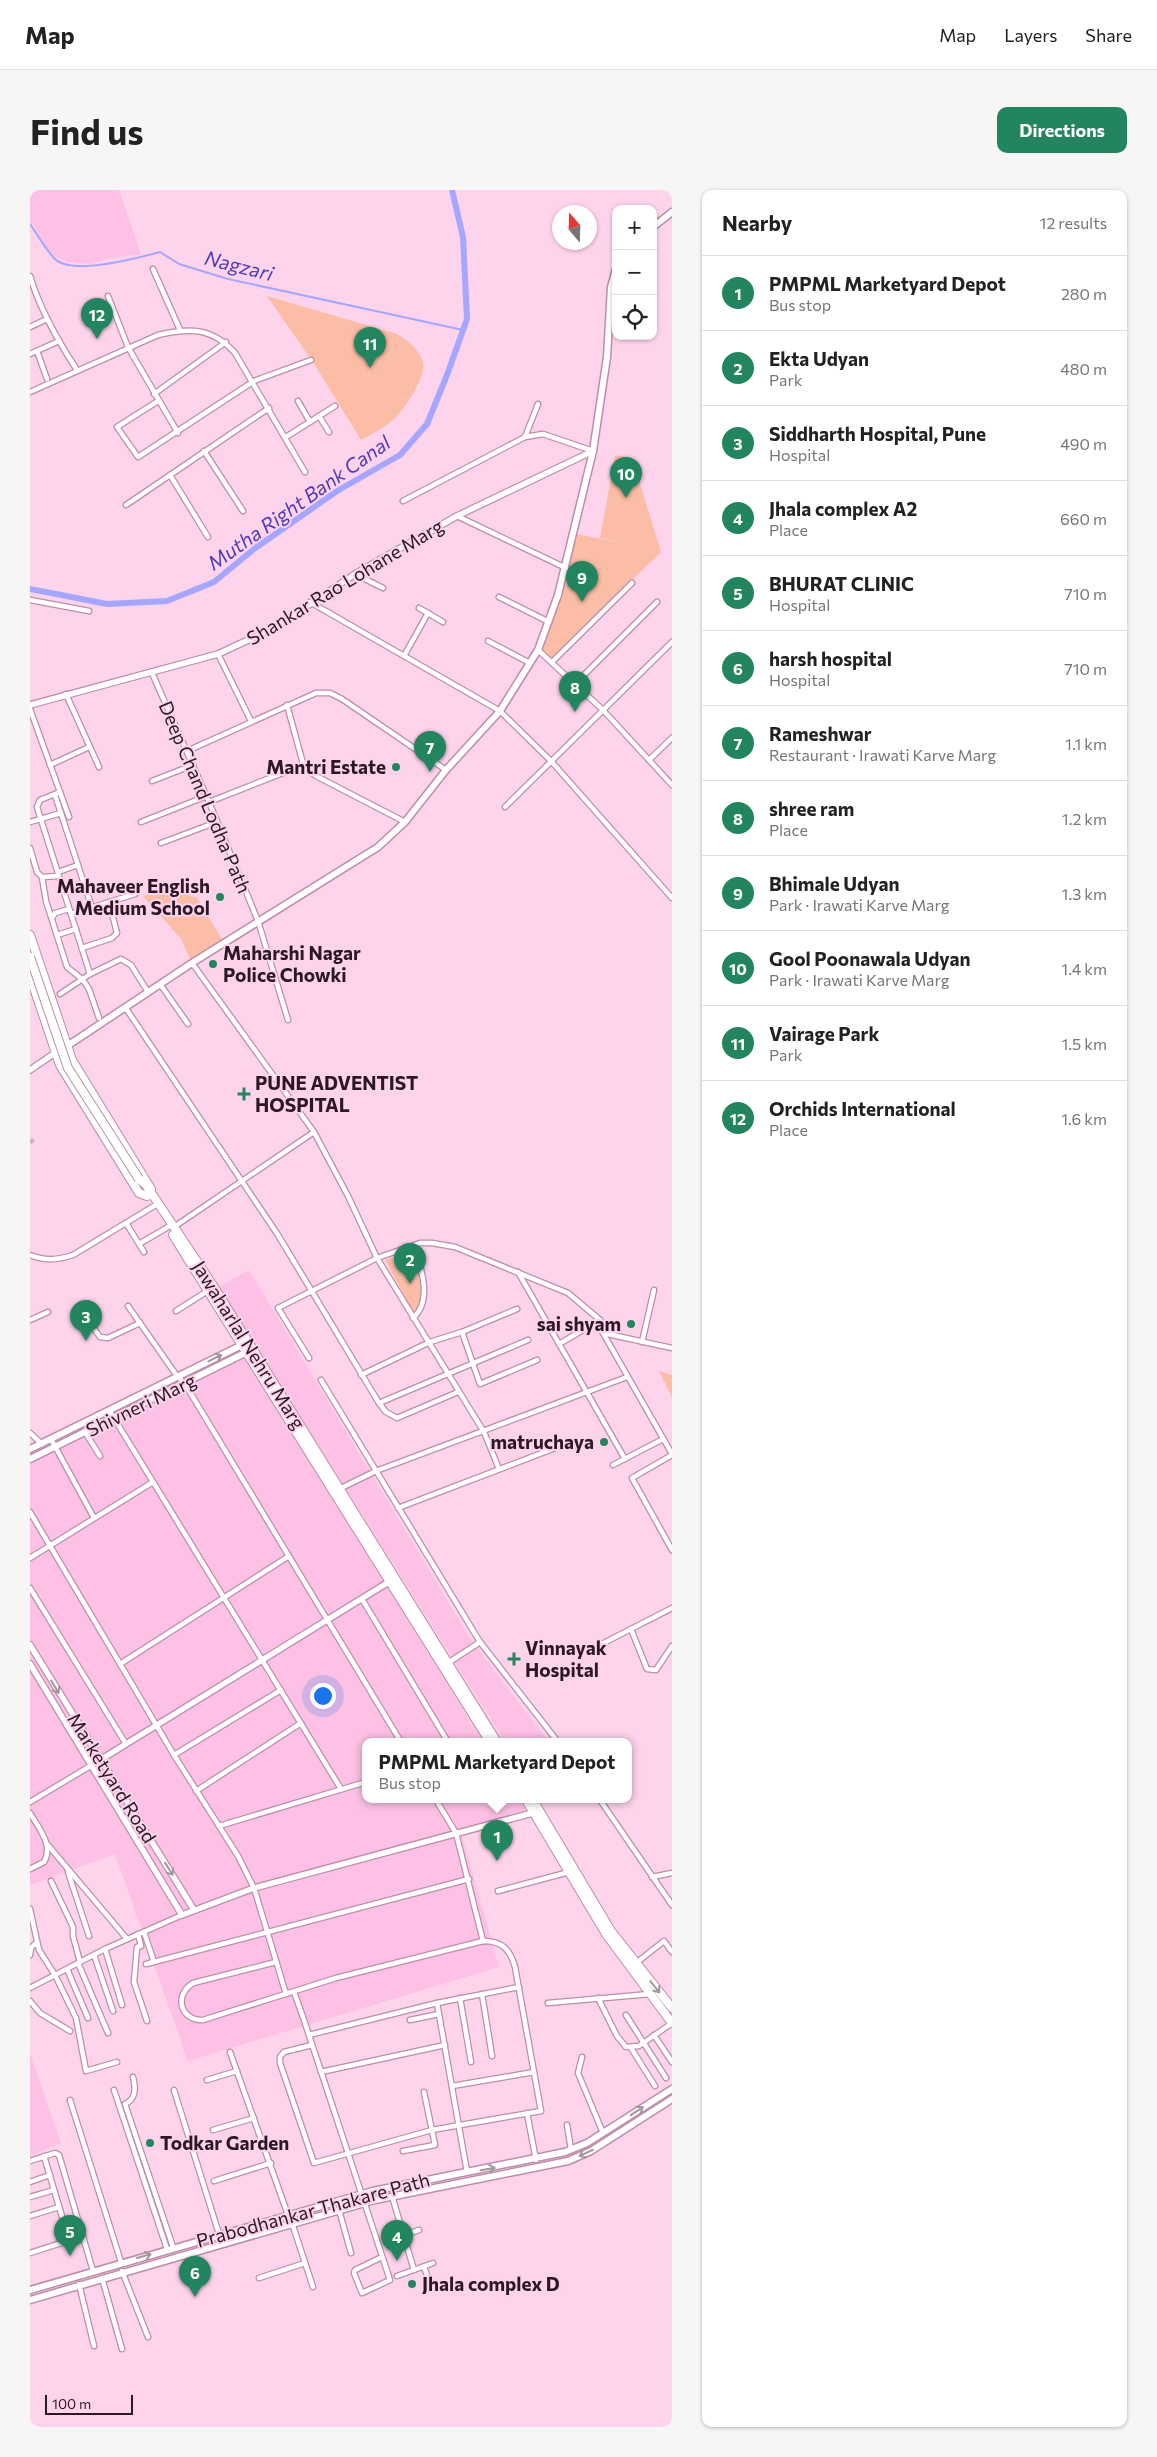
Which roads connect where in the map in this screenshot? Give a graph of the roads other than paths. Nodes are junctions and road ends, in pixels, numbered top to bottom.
1 (672, 212) edge
2 (657, 224) edge
3 (153, 269) dead end
4 (30, 276) edge
5 (612, 283) edge
6 (36, 296) junction
7 (108, 296) dead end
8 (30, 299) edge
9 (47, 319) junction
10 (30, 327) edge
11 (180, 330) junction
12 (59, 341) junction
13 (226, 342) junction
14 (128, 347) junction
15 (37, 351) junction
16 (30, 353) edge
17 (311, 360) dead end
18 (77, 370) junction
19 (47, 379) dead end
20 (254, 381) junction
21 (30, 392) edge
22 (154, 394) junction
23 (158, 401) junction
24 (298, 401) dead end
25 (538, 404) dead end
26 (335, 406) dead end
27 (269, 408) junction
28 (319, 416) junction
29 (310, 422) junction
30 (329, 432) dead end
31 (178, 433) junction
32 (286, 437) junction
33 (524, 437) junction
34 (204, 451) junction
35 (593, 451) junction
36 (305, 472) dead end
37 (170, 475) junction
38 (403, 501) dead end
39 (126, 505) dead end
40 (243, 511) dead end
41 (457, 516) junction
42 (208, 536) dead end
43 (566, 568) junction
44 (355, 574) junction
45 (632, 583) dead end
46 (383, 588) dead end
47 (499, 597) dead end
48 (30, 600) edge
49 (310, 602) junction
50 (657, 602) dead end
51 (419, 608) dead end
52 (89, 611) dead end
53 (428, 613) junction
54 (443, 622) dead end
55 (549, 622) junction
56 (488, 641) dead end
57 (672, 642) edge
58 (538, 650) junction
59 (218, 654) junction
60 (404, 656) junction
61 (552, 662) junction
62 (530, 664) junction
63 (152, 673) junction
64 (575, 684) junction
65 (66, 694) junction
66 (30, 705) edge
67 (287, 705) junction
68 (30, 710) edge
69 (602, 710) junction
70 (500, 711) junction
71 (251, 721) junction
72 (672, 738) edge
73 (90, 747) junction
74 (187, 751) junction
75 (649, 760) junction
76 (551, 761) junction
77 (50, 765) junction
78 (303, 765) junction
79 (193, 766) junction
80 (99, 767) dead end
81 (446, 770) junction
82 (152, 781) dead end
83 (672, 786) edge
84 (60, 792) junction
85 (55, 795) junction
86 (207, 796) junction
87 (209, 802) junction
88 (505, 807) dead end
89 (61, 813) junction
90 (69, 817) dead end
91 (41, 818) junction
92 (30, 822) edge
93 (141, 822) dead end
94 (217, 822) junction
95 (405, 822) junction
96 (161, 843) dead end
97 (30, 848) edge
98 (78, 865) junction
99 (58, 874) junction
100 (42, 878) junction
101 (135, 894) dead end
102 (672, 898) edge
103 (109, 902) junction
104 (92, 908) junction
105 (69, 909) junction
106 (71, 914) junction
107 (52, 918) junction
108 (258, 921) junction
109 (76, 930) junction
110 (30, 935) edge
111 (57, 935) junction
112 (82, 948) junction
113 (30, 957) edge
114 (192, 963) junction
115 (90, 974) junction
116 (30, 976) edge
117 (83, 980) junction
118 (160, 984) junction
119 (148, 992) junction
120 (60, 994) dead end
121 (124, 1007) junction
122 (99, 1018) dead end
123 (288, 1020) dead end
124 (188, 1024) dead end
125 (67, 1046) junction
126 (55, 1052) junction
127 (30, 1070) edge
128 (314, 1132) junction
129 (241, 1179) junction
130 (149, 1195) junction
131 (154, 1206) junction
132 (126, 1223) junction
133 (171, 1227) junction
134 (139, 1244) junction
135 (414, 1246) junction
136 (144, 1252) dead end
137 (30, 1255) edge
138 (377, 1258) junction
139 (518, 1272) junction
140 (209, 1290) junction
141 (654, 1290) dead end
142 (311, 1292) junction
143 (128, 1306) dead end
144 (517, 1309) dead end
145 (176, 1311) dead end
146 (48, 1312) dead end
147 (413, 1318) junction
148 (30, 1320) edge
149 (600, 1320) junction
150 (90, 1323) dead end
151 (140, 1323) junction
152 (462, 1332) junction
153 (603, 1334) junction
154 (528, 1340) dead end
155 (430, 1342) junction
156 (642, 1342) junction
157 (245, 1344) junction
158 (559, 1344) junction
159 (672, 1348) edge
160 (249, 1351) junction
161 (309, 1358) dead end
162 (537, 1360) dead end
163 (472, 1363) junction
164 (361, 1374) junction
165 (447, 1374) junction
166 (177, 1376) junction
167 (627, 1377) junction
168 (321, 1380) dead end
169 (185, 1384) junction
170 (458, 1392) junction
171 (586, 1393) junction
172 (379, 1404) junction
173 (109, 1410) junction
174 (113, 1418) junction
175 (85, 1432) junction
176 (484, 1432) junction
177 (30, 1433) edge
178 (51, 1439) junction
179 (663, 1439) junction
180 (42, 1444) junction
181 (563, 1445) dead end
182 (54, 1447) junction
183 (30, 1450) edge
184 (672, 1455) edge
185 (100, 1456) dead end
186 (30, 1459) edge
187 (625, 1459) junction
188 (613, 1465) dead end
189 (499, 1469) junction
190 (376, 1471) junction
191 (152, 1482) junction
192 (337, 1490) junction
193 (398, 1508) junction
194 (30, 1512) edge
195 (94, 1518) junction
196 (49, 1546) junction
197 (672, 1550) edge
198 (289, 1556) junction
199 (30, 1558) edge
200 (392, 1580) junction
201 (30, 1588) edge
202 (224, 1598) junction
203 (362, 1599) junction
204 (672, 1608) edge
205 (328, 1620) junction
206 (631, 1629) junction
207 (480, 1642) junction
208 (30, 1645) edge
209 (672, 1646) edge
210 (594, 1648) dead end
211 (262, 1660) junction
212 (448, 1663) junction
213 (30, 1664) edge
214 (120, 1664) junction
215 (281, 1690) junction
216 (301, 1723) junction
217 (156, 1725) junction
218 (399, 1738) edge
219 (446, 1738) edge
220 (488, 1738) edge
221 (495, 1738) edge
222 (555, 1738) edge
223 (126, 1744) junction
224 (174, 1755) junction
225 (100, 1760) junction
226 (92, 1765) junction
227 (362, 1783) edge
228 (342, 1789) junction
229 (196, 1791) junction
230 (30, 1802) edge
231 (438, 1803) edge
232 (529, 1803) edge
233 (534, 1803) edge
234 (602, 1803) edge
235 (537, 1812) junction
236 (30, 1813) edge
237 (219, 1826) junction
238 (456, 1833) junction
239 (47, 1844) junction
240 (30, 1869) edge
241 (69, 1870) junction
242 (570, 1871) junction
243 (672, 1873) edge
244 (652, 1877) junction
245 (469, 1879) junction
246 (51, 1881) dead end
247 (254, 1888) junction
248 (498, 1891) dead end
249 (672, 1905) edge
250 (30, 1910) edge
251 (194, 1910) junction
252 (182, 1915) junction
253 (266, 1931) junction
254 (144, 1932) junction
255 (138, 1934) junction
256 (89, 1936) dead end
257 (127, 1939) junction
258 (483, 1941) junction
259 (37, 1942) junction
260 (105, 1949) junction
261 (672, 1952) edge
262 (30, 1955) edge
263 (94, 1955) junction
264 (632, 1961) junction
265 (79, 1962) junction
266 (154, 1962) junction
267 (276, 1962) junction
268 (146, 1964) dead end
269 (67, 1969) junction
270 (55, 1975) junction
271 (519, 1987) junction
272 (30, 1988) edge
273 (294, 1992) junction
274 (286, 1994) junction
275 (482, 1994) junction
276 (650, 1994) junction
277 (460, 1998) junction
278 (598, 1998) junction
279 (30, 2001) edge
280 (437, 2003) junction
281 (548, 2003) dead end
282 (122, 2005) dead end
283 (672, 2008) edge
284 (113, 2011) dead end
285 (439, 2014) junction
286 (626, 2015) dead end
287 (88, 2018) dead end
288 (410, 2020) dead end
289 (147, 2021) dead end
290 (672, 2023) edge
291 (70, 2031) dead end
292 (108, 2033) dead end
293 (309, 2035) junction
294 (654, 2035) junction
295 (644, 2042) junction
296 (312, 2045) junction
297 (445, 2045) junction
298 (631, 2048) junction
299 (230, 2052) dead end
300 (492, 2056) dead end
301 (582, 2057) dead end
302 (117, 2062) dead end
303 (471, 2062) dead end
304 (672, 2062) edge
305 (237, 2071) junction
306 (321, 2072) junction
307 (534, 2072) junction
308 (133, 2077) dead end
309 (666, 2078) dead end
310 (207, 2080) dead end
311 (452, 2086) junction
312 (655, 2086) dead end
313 (672, 2088) edge
314 (114, 2090) dead end
315 (174, 2090) dead end
316 (424, 2092) dead end
317 (672, 2099) edge
318 (70, 2100) dead end
319 (527, 2113) junction
320 (254, 2118) junction
321 (459, 2125) junction
322 (567, 2125) dead end
323 (213, 2130) dead end
324 (432, 2130) junction
325 (603, 2133) junction
326 (572, 2149) junction
327 (404, 2151) dead end
328 (349, 2155) junction
329 (44, 2156) junction
330 (536, 2160) junction
331 (30, 2161) edge
332 (271, 2163) junction
333 (467, 2172) junction
334 (50, 2175) junction
335 (214, 2181) dead end
336 (30, 2182) edge
337 (54, 2190) junction
338 (362, 2194) junction
339 (392, 2196) junction
340 (30, 2197) edge
341 (364, 2203) junction
342 (59, 2207) junction
343 (339, 2210) junction
344 (288, 2215) junction
345 (30, 2216) edge
346 (292, 2223) junction
347 (419, 2230) dead end
348 (219, 2234) junction
349 (403, 2235) junction
350 (83, 2236) junction
351 (69, 2240) junction
352 (386, 2241) dead end
353 (170, 2248) junction
354 (351, 2252) dead end
355 (30, 2253) edge
356 (382, 2257) junction
357 (121, 2262) junction
358 (305, 2263) junction
359 (433, 2263) dead end
360 (424, 2267) junction
361 (414, 2270) junction
362 (93, 2271) junction
363 (122, 2271) junction
364 (397, 2276) dead end
365 (102, 2277) junction
366 (259, 2278) dead end
367 (62, 2280) junction
368 (79, 2284) junction
369 (432, 2286) dead end
370 (313, 2287) dead end
371 (64, 2288) junction
372 (30, 2290) edge
373 (30, 2300) edge
374 (148, 2338) dead end
375 (94, 2346) dead end
376 (122, 2348) dead end

1 - 2 main road
3 - 11 street
4 - 6 street
5 - 35 main road
6 - 8 street
6 - 9 street
7 - 14 street
9 - 10 street
9 - 12 street
11 - 13 street
11 - 14 street
12 - 15 street
12 - 18 street
13 - 20 street
13 - 22 street
14 - 18 street
14 - 22 street
15 - 16 street
15 - 19 street
17 - 20 street
18 - 21 street
20 - 27 street
20 - 31 street
22 - 23 street
23 - 31 street
23 - 31 street
24 - 29 street
25 - 33 street
26 - 28 street
27 - 32 street
27 - 34 street
28 - 29 street
28 - 30 street
29 - 32 street
32 - 36 street
33 - 35 street
33 - 38 street
34 - 37 street
34 - 40 street
35 - 41 street, Shankar Rao Lohane Marg
35 - 43 main road
37 - 39 street
37 - 42 street
41 - 43 street
41 - 44 street, Shankar Rao Lohane Marg
43 - 55 main road
44 - 46 street
44 - 49 street, Shankar Rao Lohane Marg
45 - 61 street
47 - 55 street
48 - 52 street
49 - 59 street, Shankar Rao Lohane Marg
49 - 60 street
50 - 64 street
51 - 53 street
53 - 54 street
53 - 60 street
55 - 58 main road
56 - 62 street
57 - 69 street
58 - 61 street
58 - 62 main road
59 - 63 street, Shankar Rao Lohane Marg
59 - 71 street
60 - 70 street
61 - 64 street
62 - 70 main road
63 - 65 street, Shankar Rao Lohane Marg
63 - 74 street, Deep Chand Lodha Path
64 - 69 street
65 - 66 street, Shankar Rao Lohane Marg
65 - 73 street
67 - 71 street
67 - 78 street
67 - 81 street
68 - 77 street
69 - 75 street
69 - 76 street
70 - 76 street
70 - 81 main road
71 - 74 street
72 - 75 street
73 - 77 street
73 - 80 street
74 - 79 street, Deep Chand Lodha Path
75 - 83 street
76 - 88 street
76 - 102 street
77 - 84 street
78 - 87 street
78 - 95 street
79 - 82 street
79 - 86 street, Deep Chand Lodha Path
81 - 95 main road
84 - 85 street
84 - 90 street
85 - 89 street
85 - 91 street
86 - 87 street, Deep Chand Lodha Path
86 - 93 street
87 - 94 street, Deep Chand Lodha Path
89 - 91 street
89 - 98 street
91 - 92 street
91 - 99 street
94 - 96 street
94 - 108 street, Deep Chand Lodha Path
95 - 108 main road
97 - 100 street
98 - 99 street
98 - 104 street
99 - 100 street
99 - 105 street
100 - 107 street
101 - 103 street
103 - 104 street
103 - 112 street
104 - 106 street
105 - 106 street
105 - 107 street
106 - 109 street
107 - 111 street
108 - 114 main road
108 - 123 street, Deep Chand Lodha Path
109 - 111 street
109 - 112 street
110 - 125 main road, Jawaharlal Nehru Marg
111 - 117 street
112 - 115 street
113 - 130 main road, bridge
114 - 118 main road
114 - 128 street
115 - 117 street
115 - 119 street
116 - 126 main road, Jawaharlal Nehru Marg
117 - 120 street
117 - 122 street
118 - 119 main road
118 - 124 street
119 - 121 main road
121 - 125 main road
121 - 129 street
125 - 126 street
125 - 130 main road, Jawaharlal Nehru Marg
126 - 127 street
126 - 130 main road, Jawaharlal Nehru Marg
128 - 129 street
128 - 138 street
129 - 133 street
129 - 142 street
130 - 131 main road, Jawaharlal Nehru Marg
130 - 133 main road, Jawaharlal Nehru Marg
131 - 132 street
131 - 133 main road, Jawaharlal Nehru Marg
132 - 134 street
132 - 137 street
133 - 134 street
133 - 140 main road, Jawaharlal Nehru Marg
133 - 157 main road, Jawaharlal Nehru Marg
134 - 136 street
135 - 138 street
135 - 139 street
135 - 147 street
138 - 142 street
138 - 147 street
139 - 149 street
139 - 158 street
140 - 145 street
140 - 157 main road, Jawaharlal Nehru Marg
141 - 156 street
142 - 161 street
142 - 164 street
143 - 151 street
144 - 152 street
146 - 148 street
147 - 155 street
149 - 153 street
149 - 158 street
150 - 151 street
151 - 166 street
152 - 155 street
152 - 163 street
153 - 156 street
153 - 167 street
154 - 163 street
155 - 164 street
155 - 165 street
156 - 159 street
157 - 160 main road, Jawaharlal Nehru Marg
166 -> 157 main road, Shivneri Marg
158 - 171 street
160 - 169 main road, Shivneri Marg
160 - 192 main road, Jawaharlal Nehru Marg
162 - 163 street
163 - 165 street
164 - 172 street
165 - 170 street
165 - 172 street
166 - 169 street
166 - 173 main road, Shivneri Marg
167 - 171 street
167 - 179 street
168 - 190 street
169 - 174 main road, Shivneri Marg
169 - 198 street
170 - 172 street
170 - 176 street
171 - 176 street
171 - 187 street
173 - 174 street
173 - 178 main road, Shivneri Marg
174 - 175 main road, Shivneri Marg
174 - 191 street
175 - 182 main road, Shivneri Marg
175 - 185 street
176 - 189 street
176 - 190 street
177 - 180 street
178 - 180 main road, Shivneri Marg
178 - 182 street
179 - 184 street
179 - 187 street
180 - 183 main road, Shivneri Marg
181 - 189 street
182 - 186 main road, Shivneri Marg
182 - 195 street
184 - 197 street
187 - 188 street
189 - 193 street
190 - 192 street
190 - 193 street
191 - 195 street
191 - 202 street
192 - 200 main road, Jawaharlal Nehru Marg
193 - 207 street
194 - 196 street
195 - 196 street
196 - 199 street
196 - 214 street
198 - 202 street
198 - 205 street
200 - 203 street
200 - 212 main road, Jawaharlal Nehru Marg
200 - 220 main road, Jawaharlal Nehru Marg
201 - 223 street
202 - 211 street
202 - 214 street
203 - 205 street
203 - 219 street
204 - 206 street
205 - 211 street
205 - 218 street
206 - 209 street
206 - 210 street
207 - 212 street
207 - 222 street
208 -> 225 street, Marketyard Road
211 - 215 street
211 - 217 street
212 - 221 main road, Jawaharlal Nehru Marg
213 - 226 street, Marketyard Road
214 - 217 street
215 - 216 street
215 - 224 street
216 - 228 street
216 - 229 street
217 - 223 street
217 - 224 street
223 - 225 street
224 - 229 street
225 - 226 street
225 -> 251 street, Marketyard Road
226 - 230 street
226 - 252 street, Marketyard Road
227 - 228 street
228 - 237 street
229 - 237 street
231 - 238 street
232 - 235 main road
233 - 235 main road
234 - 244 street
235 - 238 street
235 - 242 main road
235 - 264 main road
236 - 239 street
237 - 247 street
238 - 245 street
238 - 247 street
239 - 240 street
239 - 241 street
241 - 256 street
241 - 257 street
242 - 248 street
242 - 264 main road
243 - 244 street
244 - 249 street
245 - 253 street
245 - 258 street
246 - 265 street
247 - 251 street
247 - 253 street
250 - 259 street
251 - 252 street
252 - 254 street
253 - 266 street
253 - 267 street
254 - 255 street
254 - 266 street
255 - 257 street
255 - 289 street
257 - 260 street
258 - 271 street
258 - 273 street
259 - 262 street
259 - 270 street
260 - 263 street
260 - 282 street
261 - 264 street
263 - 265 street
263 - 284 street
264 - 276 main road
264 -> 283 main road
265 - 269 street
265 - 292 street
266 - 268 street
267 - 274 street
267 - 274 street
269 - 270 street
269 - 287 street
270 - 272 street
270 - 302 street
271 - 275 street
271 - 307 street
273 - 274 street
273 - 293 street
275 - 277 street
275 - 300 street
276 - 278 street
276 - 290 main road
277 - 280 street
277 - 303 street
278 - 281 street
278 - 298 street
279 - 291 street
280 - 285 street
280 - 293 street
285 - 288 street
285 - 297 street
286 - 295 street
290 - 294 street
293 - 296 street
294 - 295 street
294 - 304 street
295 - 298 street
295 - 309 street
296 - 306 street
296 - 328 street
297 - 306 street
297 - 311 street
298 - 312 street
299 - 305 street
301 - 325 street
305 - 310 street
305 - 320 street
306 - 328 street
307 - 311 street
307 - 319 street
308 - 353 street
311 - 321 street
325 -> 313 main road, Prabodhankar Thakare Path
314 - 353 street
315 - 348 street
316 - 324 street
317 -> 339 main road, Prabodhankar Thakare Path
318 - 357 street
319 - 321 street
319 - 330 street
320 - 323 street
320 - 332 street
321 - 324 street
321 - 333 street
322 - 326 street
324 - 327 street
324 - 328 street
325 - 326 main road, Prabodhankar Thakare Path
326 - 330 main road, Prabodhankar Thakare Path
328 - 338 street
329 - 331 street
329 - 334 street
329 - 350 street
333 -> 330 main road, Prabodhankar Thakare Path
332 - 335 street
332 - 344 street
333 - 338 main road, Prabodhankar Thakare Path
334 - 336 street
334 - 337 street
337 - 340 street
337 - 342 street
338 - 341 street
338 - 344 main road, Prabodhankar Thakare Path
339 - 341 main road, Prabodhankar Thakare Path
339 - 349 street
341 - 343 main road, Prabodhankar Thakare Path
341 - 356 street
342 - 345 street
342 - 351 street
343 - 346 main road, Prabodhankar Thakare Path
343 - 354 street
344 - 348 main road, Prabodhankar Thakare Path
346 - 358 street
346 - 363 main road, Prabodhankar Thakare Path
347 - 349 street
348 - 353 main road, Prabodhankar Thakare Path
349 - 352 street
349 - 361 street
350 - 351 street
350 - 362 street
351 - 355 street
357 -> 353 main road, Prabodhankar Thakare Path
356 - 356 street
357 - 362 main road, Prabodhankar Thakare Path
358 - 366 street
358 - 370 street
359 - 360 street
360 - 361 street
360 - 369 street
361 - 364 street
362 - 367 main road, Prabodhankar Thakare Path
363 - 365 main road, Prabodhankar Thakare Path
363 - 374 street
365 - 368 main road, Prabodhankar Thakare Path
365 - 376 street
367 - 371 street
367 - 372 main road, Prabodhankar Thakare Path
368 - 371 main road, Prabodhankar Thakare Path
368 - 375 street
371 - 373 main road, Prabodhankar Thakare Path

